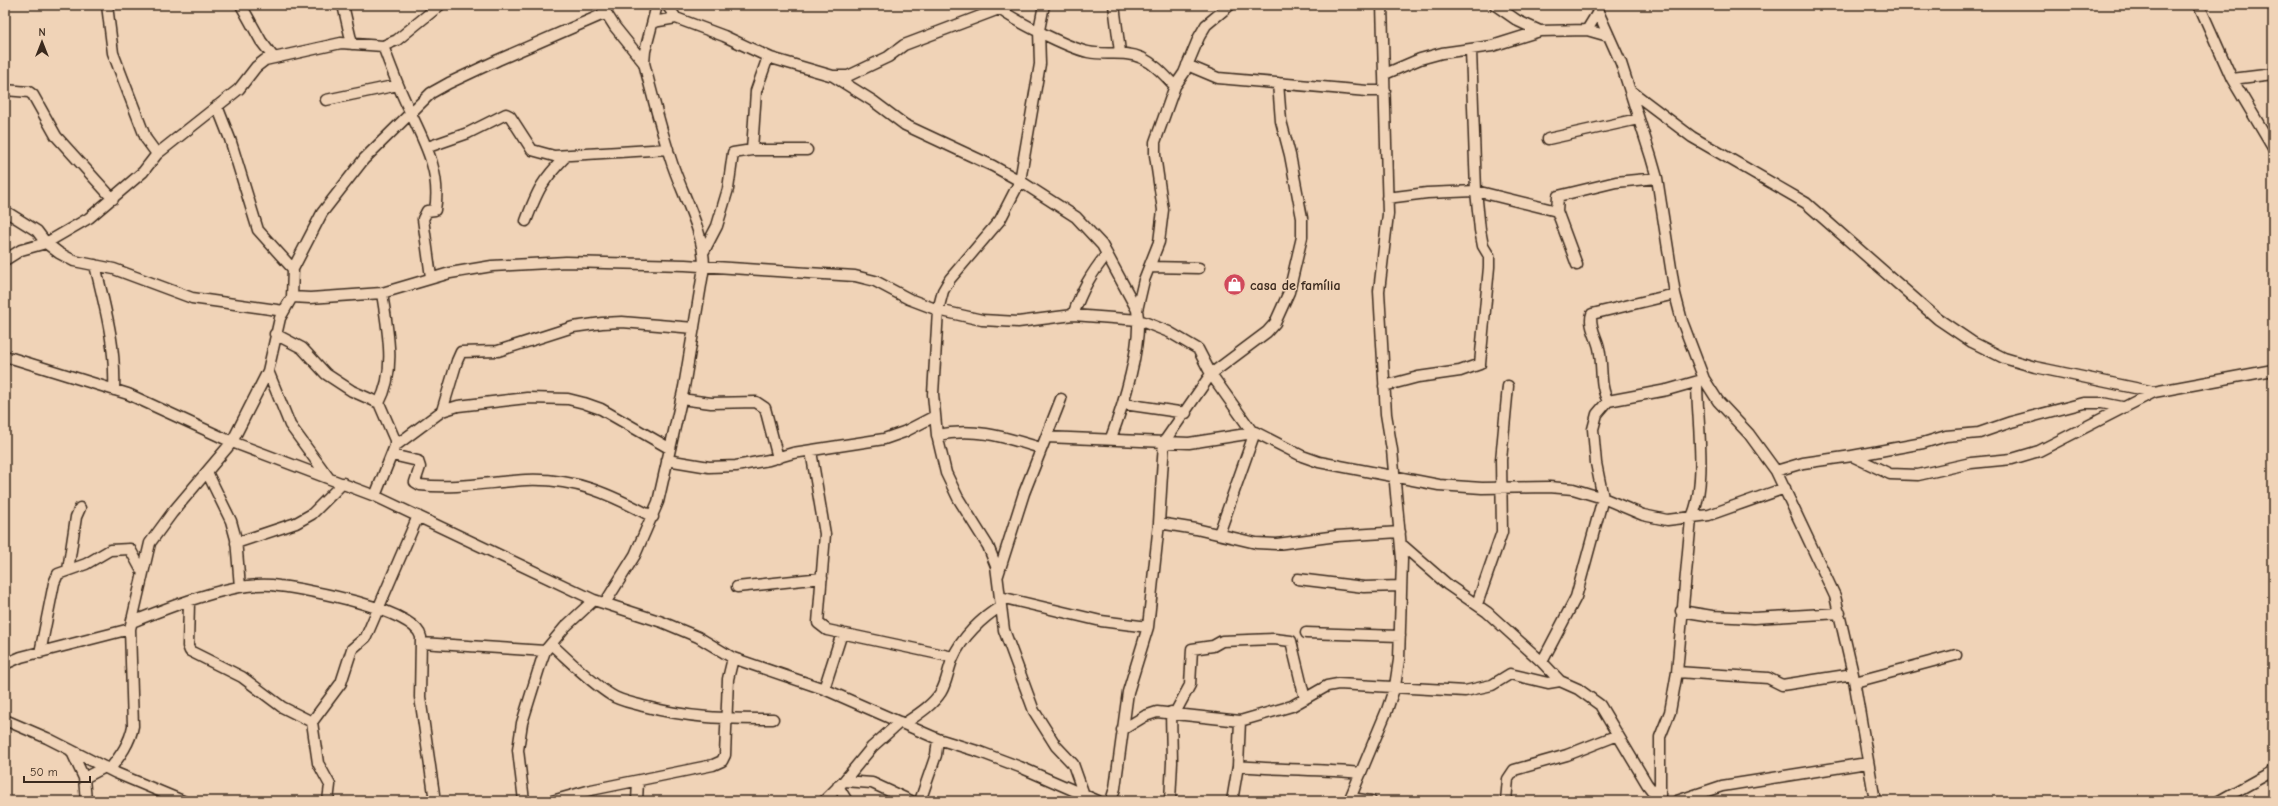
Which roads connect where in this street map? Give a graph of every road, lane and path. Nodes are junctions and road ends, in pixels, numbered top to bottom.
1 (107, 5) edge
2 (241, 5) edge
3 (343, 5) edge
4 (440, 5) edge
5 (657, 5) edge
6 (666, 5) edge
7 (1044, 5) edge
8 (1114, 5) edge
9 (1230, 5) edge
10 (1382, 5) edge
11 (1495, 5) edge
12 (2199, 5) edge
13 (997, 7) edge
14 (603, 9) edge
15 (1596, 9) edge
16 (676, 18) junction
17 (1518, 21) junction
18 (653, 22) junction
19 (1039, 30) junction
20 (1587, 30) junction
21 (1540, 31) junction
22 (1608, 36) junction
23 (1514, 40) junction
24 (352, 44) junction
25 (383, 46) junction
26 (1471, 50) junction
27 (1120, 52) junction
28 (768, 56) junction
29 (274, 58) junction
30 (644, 63) junction
31 (1187, 65) junction
32 (1385, 74) junction
33 (2273, 74) edge
34 (833, 76) junction
35 (2232, 79) junction
36 (1278, 83) junction
37 (398, 85) junction
38 (1174, 86) junction
39 (5, 90) edge
40 (1386, 91) junction
41 (1631, 91) junction
42 (326, 100) dead end
43 (217, 106) junction
44 (410, 112) junction
45 (1638, 120) junction
46 (1548, 139) dead end
47 (428, 147) junction
48 (2273, 148) edge
49 (668, 149) junction
50 (752, 150) junction
51 (807, 150) dead end
52 (157, 154) junction
53 (566, 156) junction
54 (1657, 178) junction
55 (1020, 180) junction
56 (1476, 191) junction
57 (1387, 198) junction
58 (113, 199) junction
59 (5, 211) edge
60 (1557, 211) junction
61 (526, 221) dead end
62 (46, 243) junction
63 (704, 251) junction
64 (1107, 254) junction
65 (5, 260) edge
66 (94, 265) junction
67 (1577, 265) dead end
68 (704, 267) junction
69 (1150, 267) junction
70 (1199, 268) dead end
71 (293, 269) junction
72 (431, 277) junction
73 (382, 293) junction
74 (1675, 294) junction
75 (292, 297) junction
76 (938, 310) junction
77 (284, 311) junction
78 (1073, 315) junction
79 (1138, 315) junction
80 (694, 328) junction
81 (275, 334) junction
82 (5, 356) edge
83 (2273, 370) edge
84 (268, 371) junction
85 (1211, 374) junction
86 (1700, 381) junction
87 (1384, 386) junction
88 (1508, 386) dead end
89 (114, 390) junction
90 (2154, 392) junction
91 (682, 399) junction
92 (1061, 400) dead end
93 (1608, 401) junction
94 (379, 403) junction
95 (1124, 404) junction
96 (2122, 407) junction
97 (442, 411) junction
98 (1186, 413) junction
99 (935, 416) junction
100 (1254, 432) junction
101 (937, 435) junction
102 (1046, 438) junction
103 (1111, 438) junction
104 (232, 442) junction
105 (1164, 442) junction
106 (669, 448) junction
107 (1041, 448) junction
108 (394, 450) junction
109 (811, 451) junction
110 (1852, 456) junction
111 (778, 458) junction
112 (667, 460) junction
113 (1776, 471) junction
114 (207, 472) junction
115 (1393, 475) junction
116 (328, 477) junction
117 (343, 482) junction
118 (1501, 488) junction
119 (1785, 488) junction
120 (375, 496) junction
121 (1603, 498) junction
122 (80, 508) dead end
123 (418, 516) junction
124 (653, 517) junction
125 (1691, 519) junction
126 (1159, 523) junction
127 (1400, 532) junction
128 (1219, 534) junction
129 (236, 542) junction
130 (1401, 544) junction
131 (68, 570) junction
132 (143, 573) junction
133 (998, 575) junction
134 (822, 578) junction
135 (1298, 579) dead end
136 (1401, 586) junction
137 (240, 587) junction
138 (737, 587) dead end
139 (594, 600) junction
140 (189, 602) junction
141 (1000, 602) junction
142 (605, 603) junction
143 (1477, 604) junction
144 (379, 608) junction
145 (1681, 611) junction
146 (1840, 613) junction
147 (131, 626) junction
148 (1148, 627) junction
149 (842, 633) junction
150 (1306, 633) dead end
151 (1400, 636) junction
152 (421, 644) junction
153 (548, 648) junction
154 (40, 653) junction
155 (1956, 655) dead end
156 (953, 656) junction
157 (733, 658) junction
158 (1542, 662) junction
159 (5, 664) edge
160 (1677, 672) junction
161 (1854, 678) junction
162 (1560, 681) junction
163 (1395, 686) junction
164 (824, 689) junction
165 (1305, 699) junction
166 (1173, 713) junction
167 (726, 719) junction
168 (5, 720) edge
169 (772, 720) dead end
170 (1240, 721) junction
171 (312, 722) junction
172 (902, 723) junction
173 (1122, 730) junction
174 (1618, 735) junction
175 (938, 739) junction
176 (71, 750) junction
177 (1867, 763) junction
178 (1238, 766) junction
179 (107, 768) junction
180 (2273, 770) edge
181 (1361, 773) junction
182 (84, 778) junction
183 (638, 781) junction
184 (841, 784) junction
185 (1079, 793) junction
186 (1350, 799) edge
187 (1660, 800) edge
188 (86, 801) edge
189 (183, 801) edge
190 (328, 801) edge
191 (435, 801) edge
192 (524, 801) edge
193 (552, 801) edge
194 (637, 801) edge
195 (824, 801) edge
196 (847, 801) edge
197 (911, 801) edge
198 (920, 801) edge
199 (1071, 801) edge
200 (1098, 801) edge
201 (1111, 801) edge
202 (1170, 801) edge
203 (1232, 801) edge
204 (1371, 801) edge
205 (1506, 801) edge
206 (1677, 801) edge
207 (1875, 801) edge
208 (2219, 801) edge

1 - 52 street
2 - 29 street
3 - 24 street
4 - 25 street
5 - 18 street
6 - 16 street
7 - 19 street
8 - 27 street
9 - 31 street
10 - 32 street
11 - 17 street
12 - 35 street
13 - 19 street
13 - 34 street
14 - 30 street
14 - 44 street
15 - 20 street
15 - 22 street
16 - 18 street
16 - 28 street
17 - 21 street
17 - 23 street
18 - 30 street
19 - 27 street
19 - 55 street
20 - 21 street
20 - 22 street
21 - 23 street
22 - 41 street
23 - 26 street
24 - 25 street
24 - 29 street
25 - 37 street
26 - 32 street
26 - 56 street
27 - 38 street
28 - 34 street
28 - 50 street
29 - 43 street
30 - 49 street
31 - 36 street
31 - 38 street
32 - 40 street
33 - 35 street
34 - 55 street
35 - 48 street
36 - 40 street
36 - 85 street
37 - 42 street
37 - 44 street
38 - 69 street
39 - 58 street
40 - 57 street
41 - 45 street
41 - 90 street
43 - 52 street
43 - 71 street
44 - 47 street
44 - 71 street
45 - 46 street
45 - 54 street
47 - 53 street
47 - 72 street
49 - 53 street
49 - 63 street
50 - 51 street
50 - 63 street
52 - 58 street
53 - 61 street
54 - 60 street
54 - 74 street
55 - 64 street
55 - 76 street
56 - 57 street
56 - 60 street
56 - 87 street
57 - 87 street
58 - 62 street
59 - 62 street
60 - 67 street
62 - 65 street
62 - 66 street
63 - 68 street
64 - 78 street
64 - 79 street
66 - 77 street
66 - 89 street
68 - 72 street
68 - 76 street
68 - 80 street
69 - 70 street
69 - 79 street
71 - 75 street
72 - 73 street
73 - 75 street
73 - 94 street
74 - 86 street
74 - 93 street
75 - 77 street
76 - 78 street
76 - 99 street
77 - 81 street
78 - 79 street
79 - 85 street
79 - 95 street
80 - 91 street
80 - 97 street
81 - 84 street
81 - 94 street
82 - 89 street
83 - 90 street
84 - 104 street
84 - 116 street
85 - 98 street
85 - 100 street
86 - 93 street
86 - 113 street
86 - 125 street
87 - 115 street
88 - 118 street
89 - 104 street
90 - 96 street
91 - 106 street
91 - 111 street
92 - 102 street
93 - 121 street
94 - 108 street
95 - 98 street
95 - 103 street
96 - 110 street
96 - 110 street
97 - 106 street
97 - 108 street
98 - 105 street
99 - 101 street
99 - 109 street
100 - 105 street
100 - 115 street
100 - 128 street
101 - 107 street
101 - 133 street
102 - 103 street
102 - 107 street
103 - 105 street
104 - 114 street
104 - 116 street
105 - 126 street
106 - 112 street
107 - 133 street
108 - 120 street
108 - 124 street
109 - 111 street
109 - 134 street
110 - 113 street
111 - 112 street
112 - 124 street
113 - 119 street
114 - 129 street
114 - 132 street
115 - 118 street
115 - 127 street
116 - 117 street
117 - 120 street
117 - 129 street
118 - 121 street
118 - 143 street
119 - 125 street
119 - 146 street
120 - 123 street
121 - 125 street
121 - 158 street
122 - 131 street
123 - 139 street
123 - 144 street
124 - 142 street
125 - 145 street
126 - 128 street
126 - 148 street
127 - 128 street
127 - 130 street
129 - 137 street
130 - 136 street
130 - 143 street
131 - 132 street
131 - 154 street
132 - 147 street
133 - 141 street
134 - 138 street
134 - 149 street
135 - 136 street
136 - 151 street
137 - 140 street
137 - 144 street
139 - 142 street
139 - 153 street
140 - 147 street
140 - 171 street
141 - 148 street
141 - 156 street
141 - 185 street
142 - 157 street
143 - 158 street
144 - 152 street
144 - 171 street
145 - 146 street
145 - 160 street
146 - 161 street
147 - 154 street
147 - 179 street
148 - 173 street
149 - 156 street
149 - 164 street
150 - 151 street
151 - 163 street
152 - 153 street
152 - 191 street
153 - 167 street
153 - 192 street
154 - 159 street
155 - 161 street
156 - 172 street
157 - 164 street
157 - 167 street
158 - 162 street
160 - 161 street
160 - 187 street
161 - 177 street
162 - 163 street
162 - 174 street
163 - 165 street
163 - 181 street
164 - 172 street
165 - 166 street
165 - 170 street
166 - 170 street
166 - 173 street
166 - 202 street
167 - 169 street
167 - 183 street
168 - 176 street
170 - 178 street
171 - 190 street
172 - 175 street
172 - 184 street
173 - 201 street
174 - 187 street
174 - 205 street
175 - 185 street
175 - 198 street
176 - 179 street
176 - 182 street
177 - 206 street
177 - 207 street
178 - 181 street
178 - 203 street
179 - 182 street
179 - 189 street
180 - 208 street
181 - 186 street
182 - 188 street
183 - 193 street
183 - 194 street
184 - 195 street
184 - 196 street
184 - 197 street
185 - 199 street
185 - 200 street
186 - 204 street

